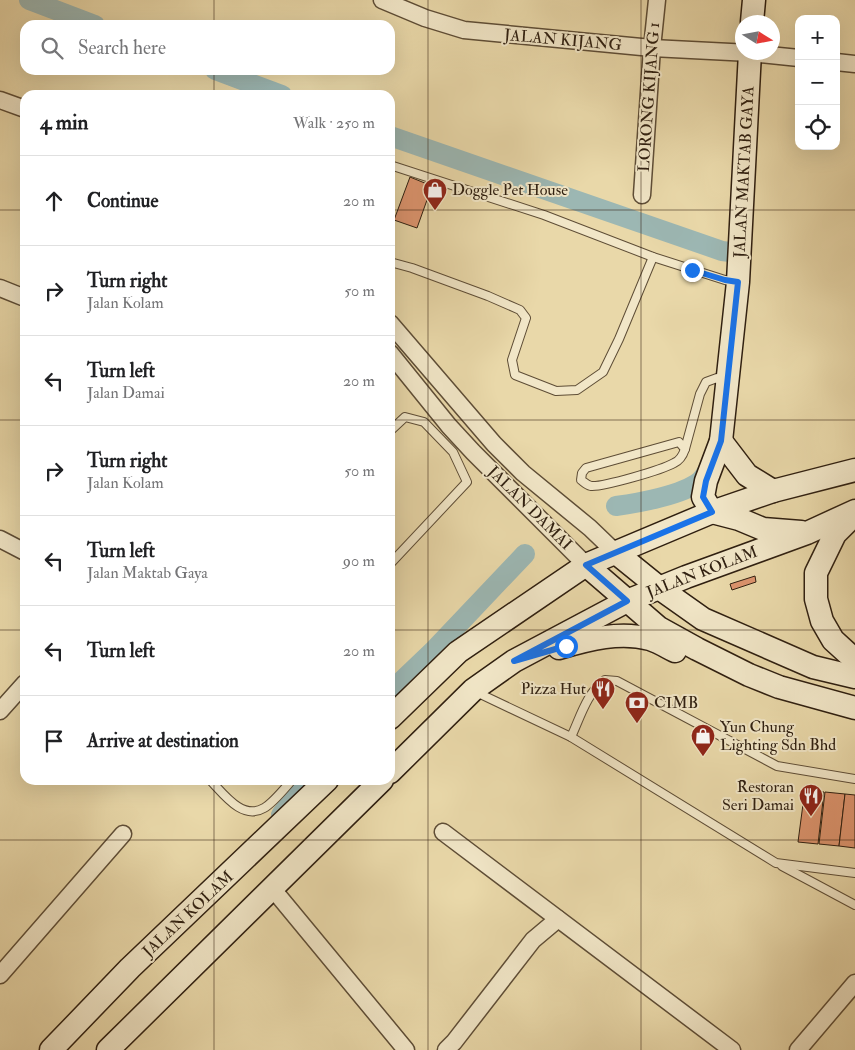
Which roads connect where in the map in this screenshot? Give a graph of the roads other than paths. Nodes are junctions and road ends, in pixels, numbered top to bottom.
1 (382, 0) edge
2 (657, 0) edge
3 (754, 0) edge
4 (413, 6) edge
5 (753, 15) edge
6 (652, 48) junction
7 (735, 52) edge
8 (780, 56) edge
9 (795, 58) edge
10 (750, 60) edge
11 (840, 62) edge
12 (855, 64) edge
13 (0, 100) edge
14 (20, 107) edge
15 (395, 167) edge
16 (642, 195) dead end
17 (653, 257) junction
18 (395, 263) edge
19 (738, 282) junction
20 (0, 288) edge
21 (20, 296) edge
22 (395, 329) edge
23 (395, 359) edge
24 (726, 387) junction
25 (395, 426) edge
26 (721, 441) junction
27 (685, 449) junction
28 (855, 470) edge
29 (773, 491) junction
30 (855, 511) edge
31 (712, 512) junction
32 (855, 515) edge
33 (807, 533) junction
34 (0, 539) edge
35 (20, 549) edge
36 (615, 552) junction
37 (395, 559) edge
38 (586, 565) junction
39 (660, 587) junction
40 (627, 601) junction
41 (855, 660) edge
42 (514, 661) junction
43 (855, 677) edge
44 (779, 687) junction
45 (20, 688) edge
46 (473, 690) junction
47 (855, 708) edge
48 (0, 711) edge
49 (395, 713) edge
50 (571, 737) junction
51 (395, 767) edge
52 (855, 779) edge
53 (214, 785) edge
54 (287, 785) edge
55 (322, 785) edge
56 (377, 785) edge
57 (443, 832) dead end
58 (123, 834) dead end
59 (776, 863) junction
60 (855, 873) edge
61 (272, 888) junction
62 (855, 905) edge
63 (558, 919) junction
64 (0, 975) edge
65 (855, 983) edge
66 (723, 1047) edge
67 (51, 1050) edge
68 (108, 1050) edge
69 (406, 1050) edge
70 (446, 1050) edge
71 (798, 1050) edge

1 - 4 street, JALAN KIJANG
2 - 6 street, LORONG KIJANG 1
3 - 5 main road
4 - 6 street, JALAN KIJANG
6 - 7 street, JALAN KIJANG
6 - 16 street, LORONG KIJANG 1
8 - 9 street, JALAN KIJANG
10 - 19 main road, JALAN MAKTAB GAYA
11 - 12 street
13 - 14 street
15 - 17 lane
17 - 18 lane
17 - 19 lane
19 - 24 main road, JALAN MAKTAB GAYA
20 - 21 street
22 - 36 street, JALAN DAMAI
23 - 38 street, JALAN DAMAI
24 - 26 main road, JALAN MAKTAB GAYA
24 - 27 lane
25 - 37 lane
26 - 29 main road
26 - 31 main road, JALAN MAKTAB GAYA
27 - 27 lane
28 - 29 main road
29 - 31 main road
30 - 33 main road, JALAN KOLAM
31 - 33 main road
31 - 36 main road
32 - 41 main road
33 - 39 main road, JALAN KOLAM
34 - 35 street
36 - 38 main road
36 - 39 main road, JALAN DAMAI
38 - 40 main road, JALAN DAMAI
38 - 49 main road
39 - 40 main road, JALAN KOLAM
39 - 43 main road, JALAN DAMAI
40 - 42 main road, JALAN KOLAM
40 - 44 main road, JALAN DAMAI
42 - 44 main road
42 - 46 main road, JALAN KOLAM
44 - 47 main road, JALAN DAMAI
45 - 48 street
46 - 50 lane
46 - 51 main road, JALAN KOLAM
50 - 52 lane
50 - 59 lane
53 - 54 lane
55 - 67 main road, JALAN KOLAM
56 - 61 main road
57 - 63 street
58 - 64 street
59 - 60 lane
59 - 62 lane
61 - 68 main road
61 - 69 street
63 - 66 street
63 - 70 street
65 - 71 street

